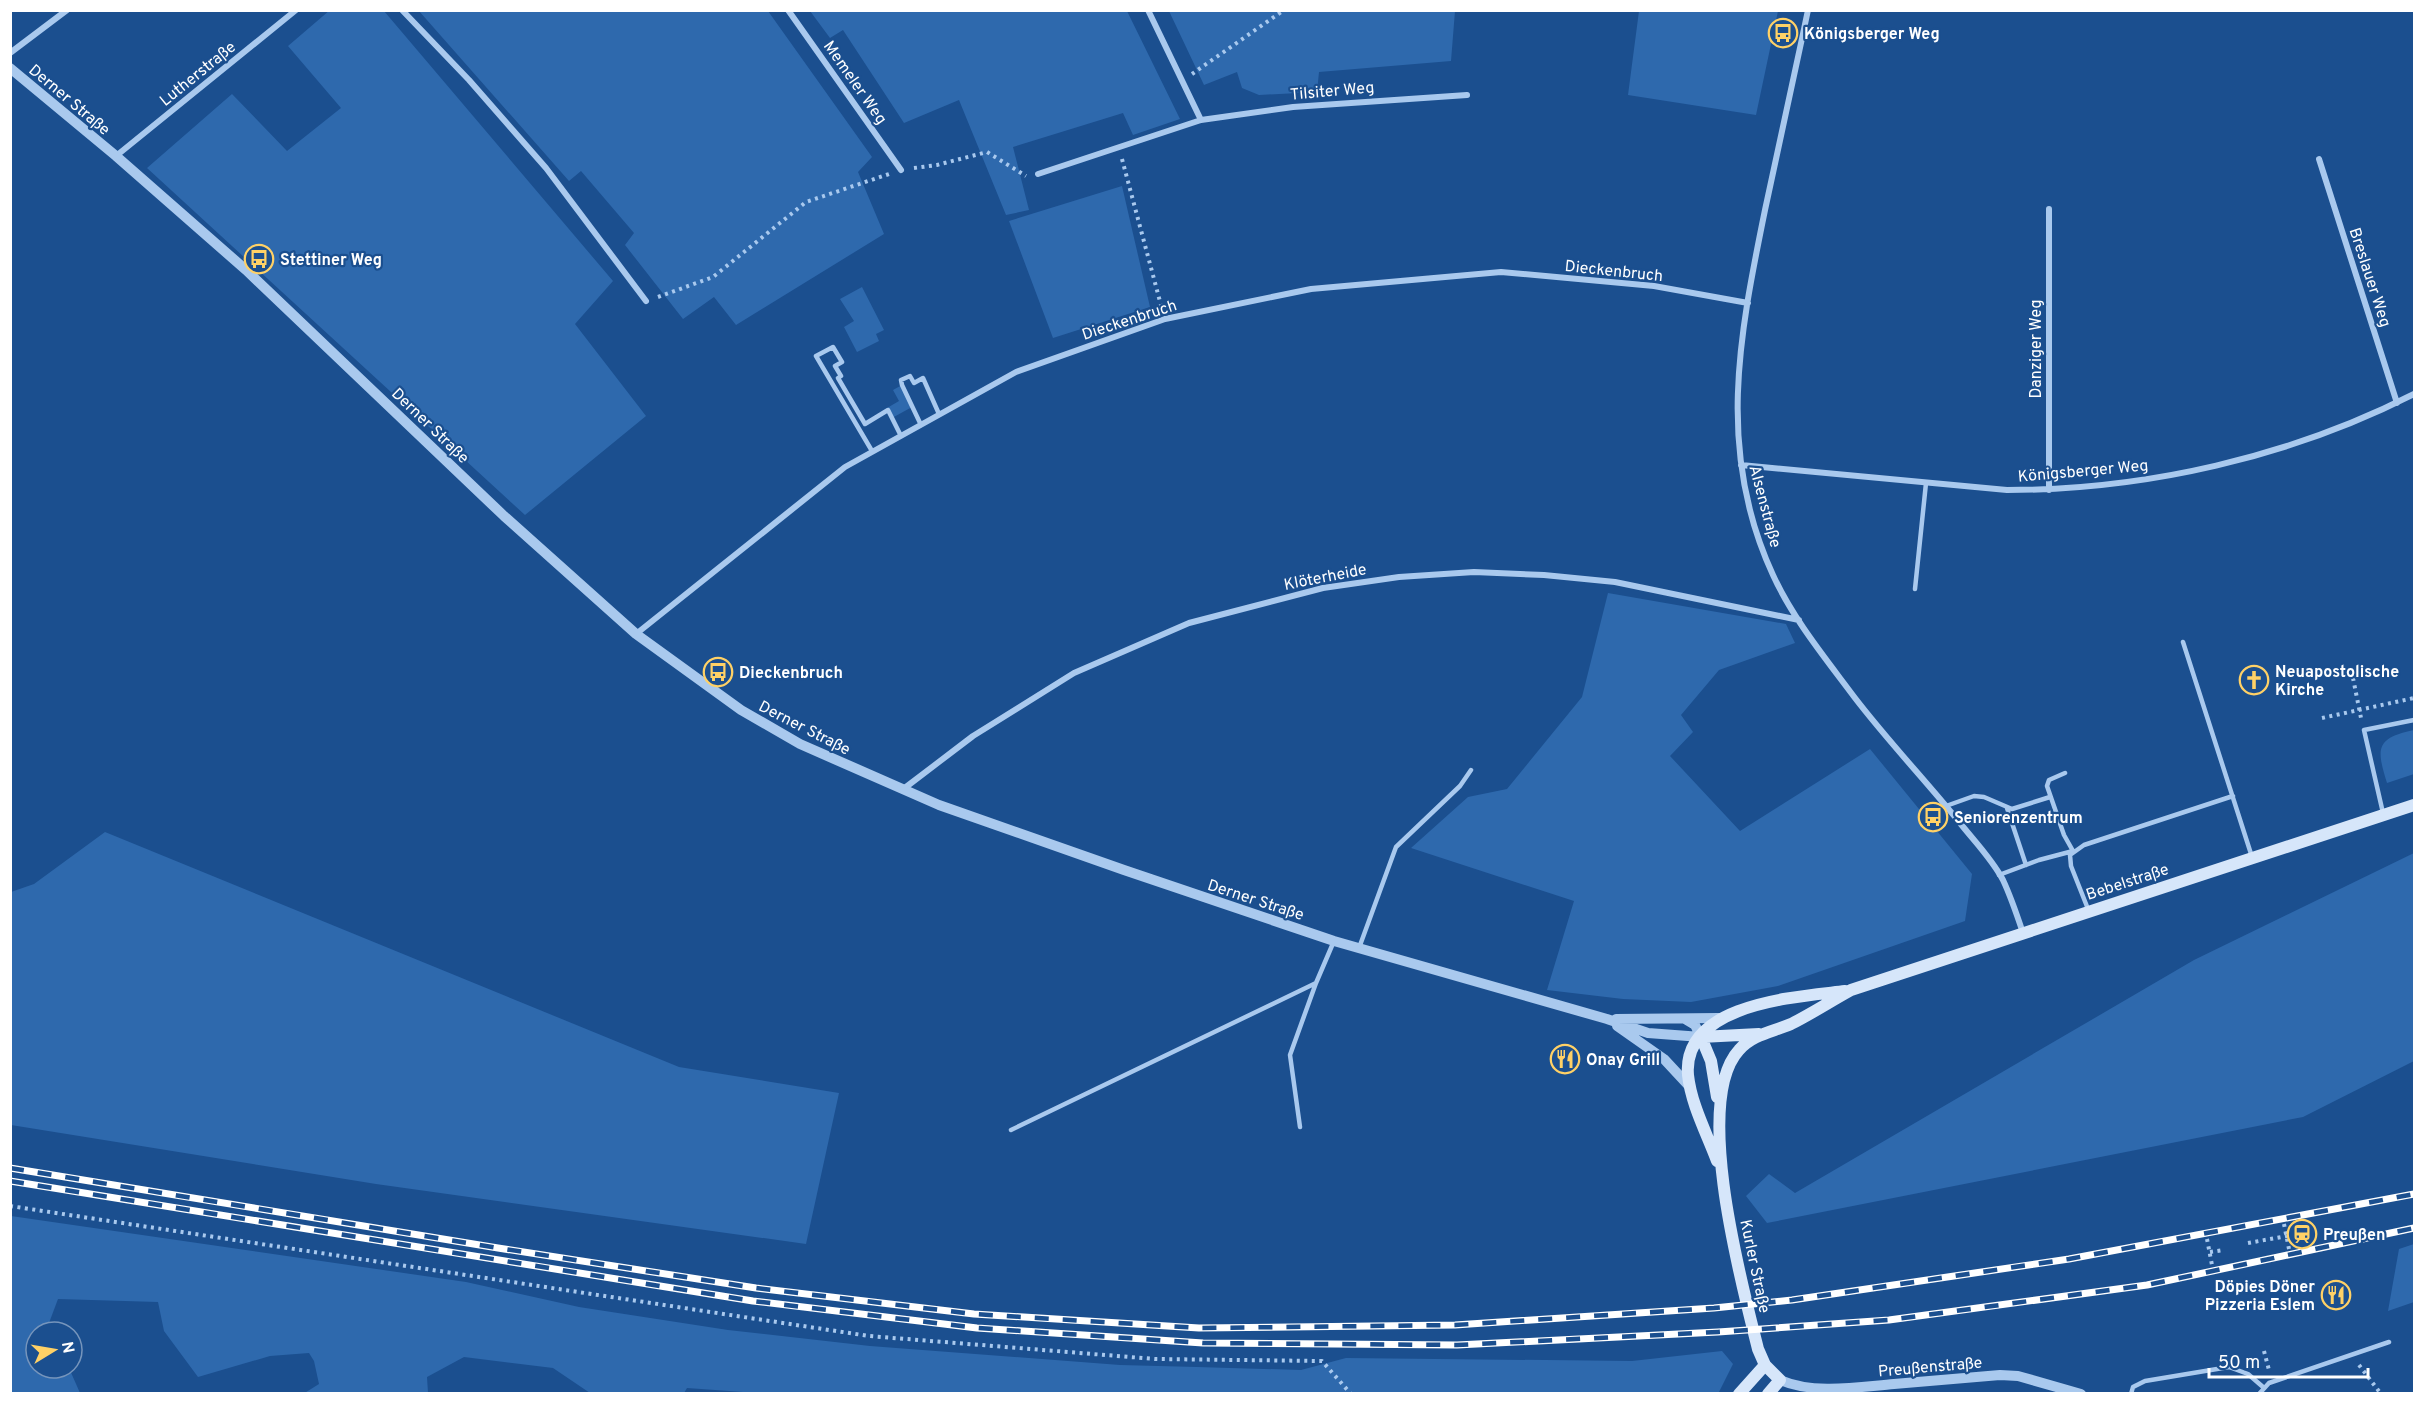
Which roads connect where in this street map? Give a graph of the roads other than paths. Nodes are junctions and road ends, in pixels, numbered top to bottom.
1 (67, 10) edge
2 (296, 10) edge
3 (402, 10) edge
4 (788, 10) edge
5 (1148, 10) edge
6 (1808, 10) edge
7 (10, 53) edge
8 (10, 68) edge
9 (1467, 95) dead end
10 (1201, 120) junction
11 (116, 156) junction
12 (2319, 159) dead end
13 (902, 170) road end
14 (1038, 174) road end
15 (2049, 209) dead end
16 (646, 301) road end
17 (1748, 303) junction
18 (2415, 394) edge
19 (2397, 403) junction
20 (939, 414) junction
21 (921, 425) junction
22 (901, 436) junction
23 (873, 452) junction
24 (1741, 465) junction
25 (1926, 483) junction
26 (2049, 490) junction
27 (1915, 589) dead end
28 (1798, 620) junction
29 (636, 634) junction
30 (2183, 642) dead end
31 (2415, 720) edge
32 (1471, 770) dead end
33 (2065, 773) dead end
34 (902, 790) junction
35 (2233, 796) junction
36 (2050, 797) junction
37 (2415, 805) edge
38 (1946, 806) junction
39 (2007, 808) junction
40 (2384, 816) junction
41 (2073, 851) junction
42 (2252, 857) junction
43 (2026, 865) junction
44 (2000, 875) junction
45 (2088, 911) junction
46 (2023, 933) junction
47 (1335, 941) junction
48 (1359, 948) junction
49 (1316, 983) junction
50 (1851, 990) junction
51 (1719, 1018) junction
52 (1607, 1019) junction
53 (1685, 1019) junction
54 (1763, 1033) junction
55 (1701, 1037) junction
56 (1690, 1087) junction
57 (1718, 1105) junction
58 (1300, 1127) dead end
59 (1011, 1130) dead end
60 (1720, 1171) junction
61 (2389, 1342) dead end
62 (1765, 1365) junction
63 (1780, 1380) junction
64 (2263, 1387) junction
65 (1739, 1394) edge
66 (1768, 1394) edge
67 (2081, 1394) edge
68 (2131, 1394) edge
69 (2259, 1394) edge

1 - 7 street, Derner Straße
2 - 11 street, Lutherstraße
3 - 16 street
4 - 13 street, Memeler Weg
5 - 10 street
6 - 17 street, Alsenstraße
8 - 11 street, Derner Straße
9 - 10 street, Tilsiter Weg
10 - 14 street, Tilsiter Weg
11 - 29 street, Derner Straße
12 - 19 street, Breslauer Weg
15 - 26 street, Danziger Weg
17 - 20 street, Dieckenbruch
17 - 24 street, Alsenstraße
18 - 19 street, Königsberger Weg
19 - 26 street, Königsberger Weg
20 - 21 street, Dieckenbruch
20 - 21 lane
21 - 22 street, Dieckenbruch
22 - 23 street, Dieckenbruch
22 - 23 lane
23 - 29 street, Dieckenbruch
24 - 25 street, Königsberger Weg
24 - 28 street, Alsenstraße
25 - 26 street, Königsberger Weg
25 - 27 lane
28 - 34 street, Klöterheide
28 - 38 street, Alsenstraße
29 - 34 street, Derner Straße
30 - 35 lane
31 - 40 lane
32 - 48 lane
33 - 36 lane
34 - 47 street, Derner Straße
35 - 41 lane
35 - 42 lane
36 - 39 lane
36 - 41 lane
37 - 40 main road, Bebelstraße
38 - 39 lane
38 - 44 street, Alsenstraße
39 - 43 lane
40 - 42 main road, Bebelstraße
41 - 43 lane
41 - 45 lane
42 - 45 main road, Bebelstraße
43 - 44 lane
44 - 46 street, Alsenstraße
45 - 46 main road, Bebelstraße
46 - 50 main road, Bebelstraße
47 - 48 street, Derner Straße
47 - 49 lane
48 - 52 street, Derner Straße
49 - 58 lane
49 - 59 lane
50 - 51 main road, Bebelstraße
50 - 54 main road, Bebelstraße
51 - 53 street, Derner Straße
51 - 55 main road, Bebelstraße
52 - 53 street, Derner Straße
52 - 55 street, Derner Straße
52 - 56 street, Derner Straße
53 - 55 street
54 - 55 main road
54 - 57 main road, Kurler Straße
55 - 56 main road, Kurler Straße
55 - 57 main road
56 - 60 main road, Kurler Straße
57 - 60 main road, Kurler Straße
60 - 62 main road, Kurler Straße
61 - 64 lane
62 - 63 main road, Kurler Straße
62 - 65 main road
63 - 66 main road
63 - 67 street, Preußenstraße
64 - 68 lane
64 - 69 lane

